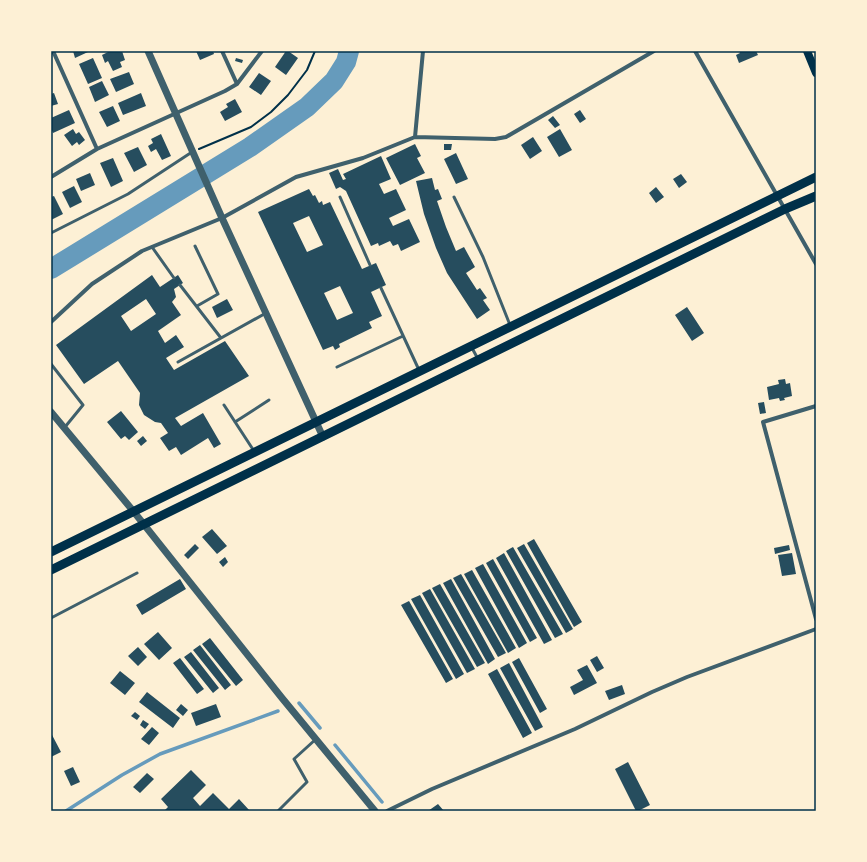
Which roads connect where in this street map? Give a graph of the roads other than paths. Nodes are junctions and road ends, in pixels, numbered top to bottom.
1 (53, 51) edge
2 (148, 51) edge
3 (222, 51) edge
4 (262, 51) edge
5 (423, 51) edge
6 (654, 51) edge
7 (695, 51) edge
8 (807, 51) edge
9 (816, 72) edge
10 (237, 84) junction
11 (176, 114) junction
12 (415, 137) junction
13 (97, 149) junction
14 (192, 152) junction
15 (51, 177) edge
16 (816, 177) edge
17 (778, 196) junction
18 (816, 196) edge
19 (340, 197) dead end
20 (454, 197) dead end
21 (785, 209) junction
22 (222, 218) junction
23 (51, 233) edge
24 (195, 246) dead end
25 (152, 247) junction
26 (816, 264) edge
27 (370, 265) dead end
28 (174, 278) dead end
29 (180, 285) dead end
30 (381, 288) dead end
31 (197, 306) junction
32 (266, 313) junction
33 (51, 322) edge
34 (510, 327) junction
35 (403, 336) junction
36 (221, 338) junction
37 (471, 347) junction
38 (479, 360) junction
39 (178, 362) dead end
40 (51, 364) edge
41 (338, 366) dead end
42 (420, 371) junction
43 (269, 400) dead end
44 (224, 405) dead end
45 (816, 406) edge
46 (51, 412) edge
47 (235, 422) junction
48 (316, 422) junction
49 (64, 428) junction
50 (323, 436) junction
51 (255, 452) junction
52 (134, 512) junction
53 (143, 525) junction
54 (51, 552) edge
55 (51, 570) edge
56 (137, 573) dead end
57 (51, 618) edge
58 (816, 619) edge
59 (816, 629) edge
60 (316, 738) junction
61 (278, 811) edge
62 (375, 811) edge
63 (387, 811) edge

1 - 13 street
2 - 11 street
3 - 10 street
4 - 10 street
5 - 12 street
6 - 12 street
7 - 17 street
8 - 9 main road
10 - 11 street
11 - 13 street
11 - 14 street
12 - 22 street
13 - 15 street
14 - 22 street
14 - 23 lane
16 - 17 main road
17 - 21 street
17 - 34 main road
18 - 21 main road
19 - 27 lane
20 - 34 lane
21 - 26 street
21 - 38 main road
22 - 25 street
22 - 32 street
24 - 31 lane
25 - 28 lane
25 - 33 street
29 - 31 lane
30 - 35 lane
31 - 36 lane
32 - 36 lane
32 - 48 street
34 - 37 main road
35 - 41 lane
35 - 42 lane
36 - 39 lane
37 - 38 lane
37 - 42 main road
38 - 50 main road
40 - 49 lane
42 - 48 main road
43 - 47 lane
44 - 47 lane
45 - 58 street
46 - 49 street
47 - 51 lane
48 - 50 street
48 - 51 main road
49 - 52 street
50 - 53 main road
51 - 52 main road
52 - 53 street
52 - 54 main road
53 - 55 main road
53 - 60 street
56 - 57 lane
59 - 63 street
60 - 61 lane
60 - 62 street

